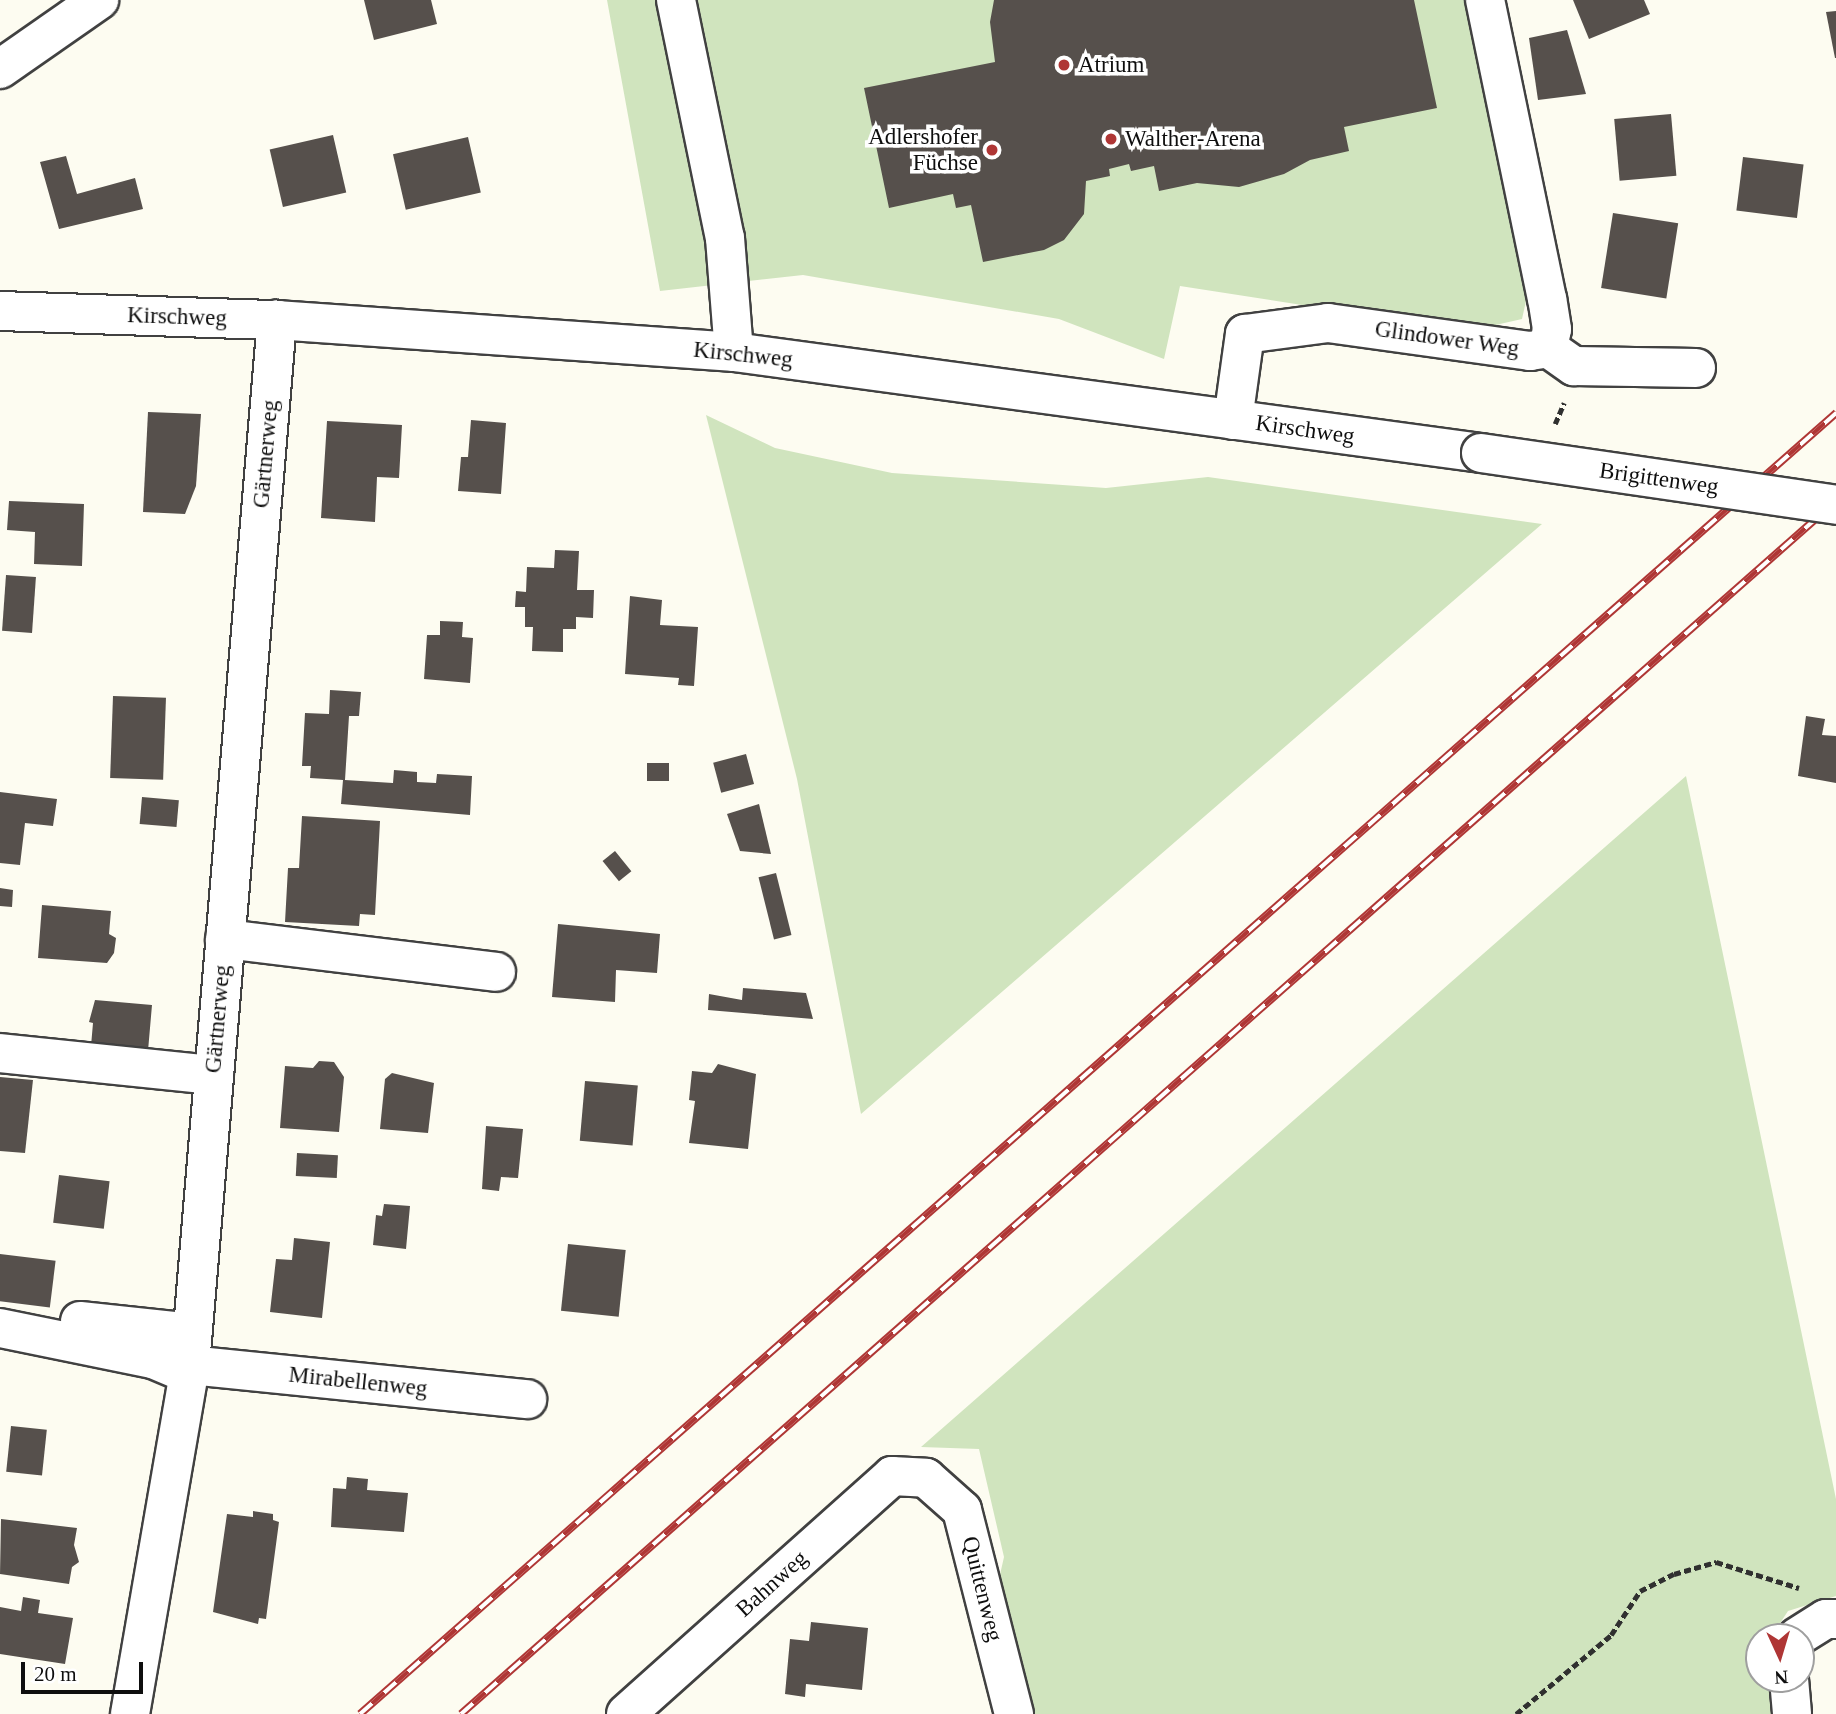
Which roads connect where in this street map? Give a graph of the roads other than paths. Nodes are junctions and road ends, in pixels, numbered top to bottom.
1 (99, 0) edge
2 (676, 0) edge
3 (1485, 0) edge
4 (0, 69) edge
5 (0, 311) edge
6 (277, 320) junction
7 (734, 352) junction
8 (1561, 357) junction
9 (1696, 368) dead end
10 (1233, 420) junction
11 (1481, 453) joint
12 (1836, 505) edge
13 (225, 939) junction
14 (496, 972) dead end
15 (0, 1054) edge
16 (214, 1075) junction
17 (0, 1312) edge
18 (0, 1328) edge
19 (190, 1357) junction
20 (527, 1399) dead end
21 (926, 1478) joint
22 (1790, 1693) edge
23 (130, 1714) edge
24 (626, 1714) edge
25 (1014, 1714) edge
26 (1792, 1714) edge

1 - 4 street
2 - 7 street
3 - 8 street, Glindower Weg
5 - 6 street, Kirschweg
6 - 7 street, Kirschweg
6 - 13 street, Gärtnerweg
7 - 10 street, Kirschweg
8 - 9 street
8 - 10 street, Glindower Weg
10 - 11 street, Kirschweg
11 - 12 street, Brigittenweg, bridge
13 - 14 street
13 - 16 street, Gärtnerweg
15 - 16 street
16 - 19 street, Gärtnerweg
17 - 19 street, Mirabellenweg
18 - 19 street
19 - 20 street, Mirabellenweg
19 - 23 street, Gärtnerweg
21 - 24 street, Bahnweg
21 - 25 street, Quittenweg
22 - 26 street

